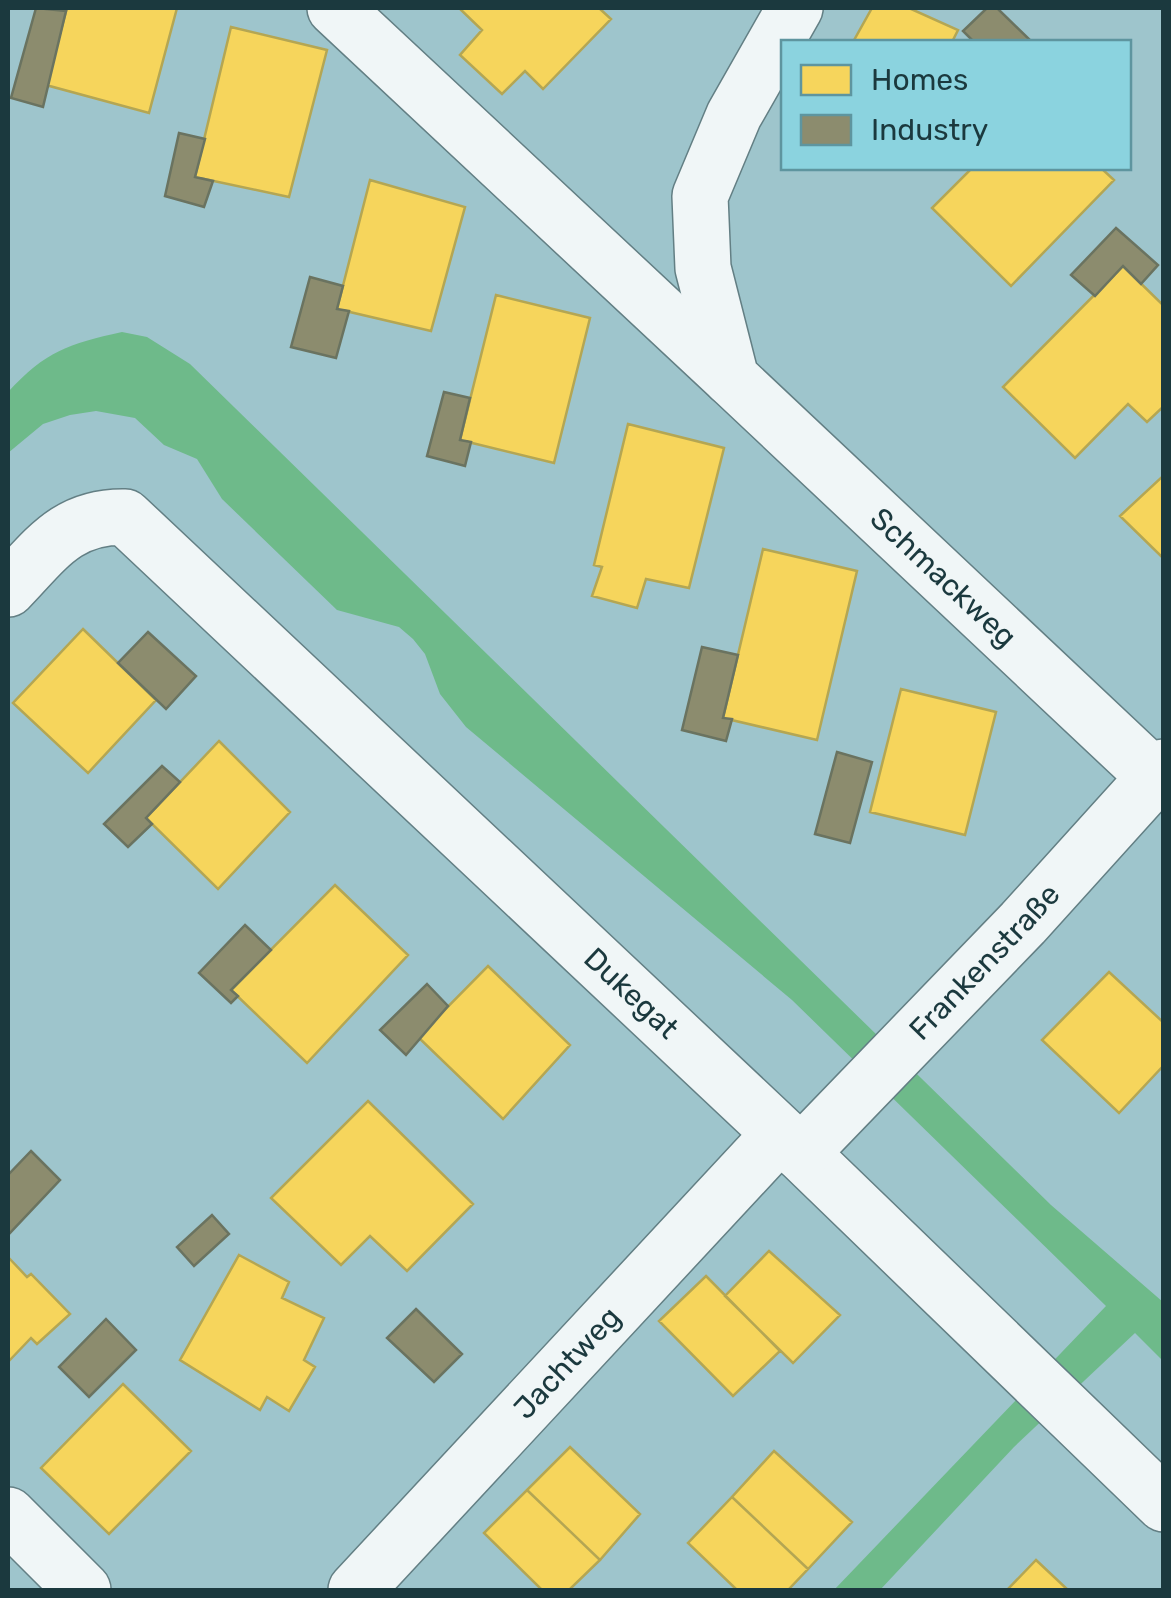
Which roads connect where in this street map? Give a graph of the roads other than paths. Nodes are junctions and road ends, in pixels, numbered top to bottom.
1 (335, 8) edge
2 (795, 8) edge
3 (732, 378) junction
4 (8, 590) edge
5 (1159, 772) edge
6 (790, 1144) junction
7 (1156, 1481) edge
8 (8, 1516) edge
9 (84, 1590) edge
10 (356, 1590) edge

1 - 3 street, Schmackweg
2 - 3 street
3 - 5 street, Schmackweg
4 - 6 street, Dukegat
5 - 6 street, Frankenstraße
6 - 7 street, Dukegat
6 - 10 street, Jachtweg
8 - 9 street

